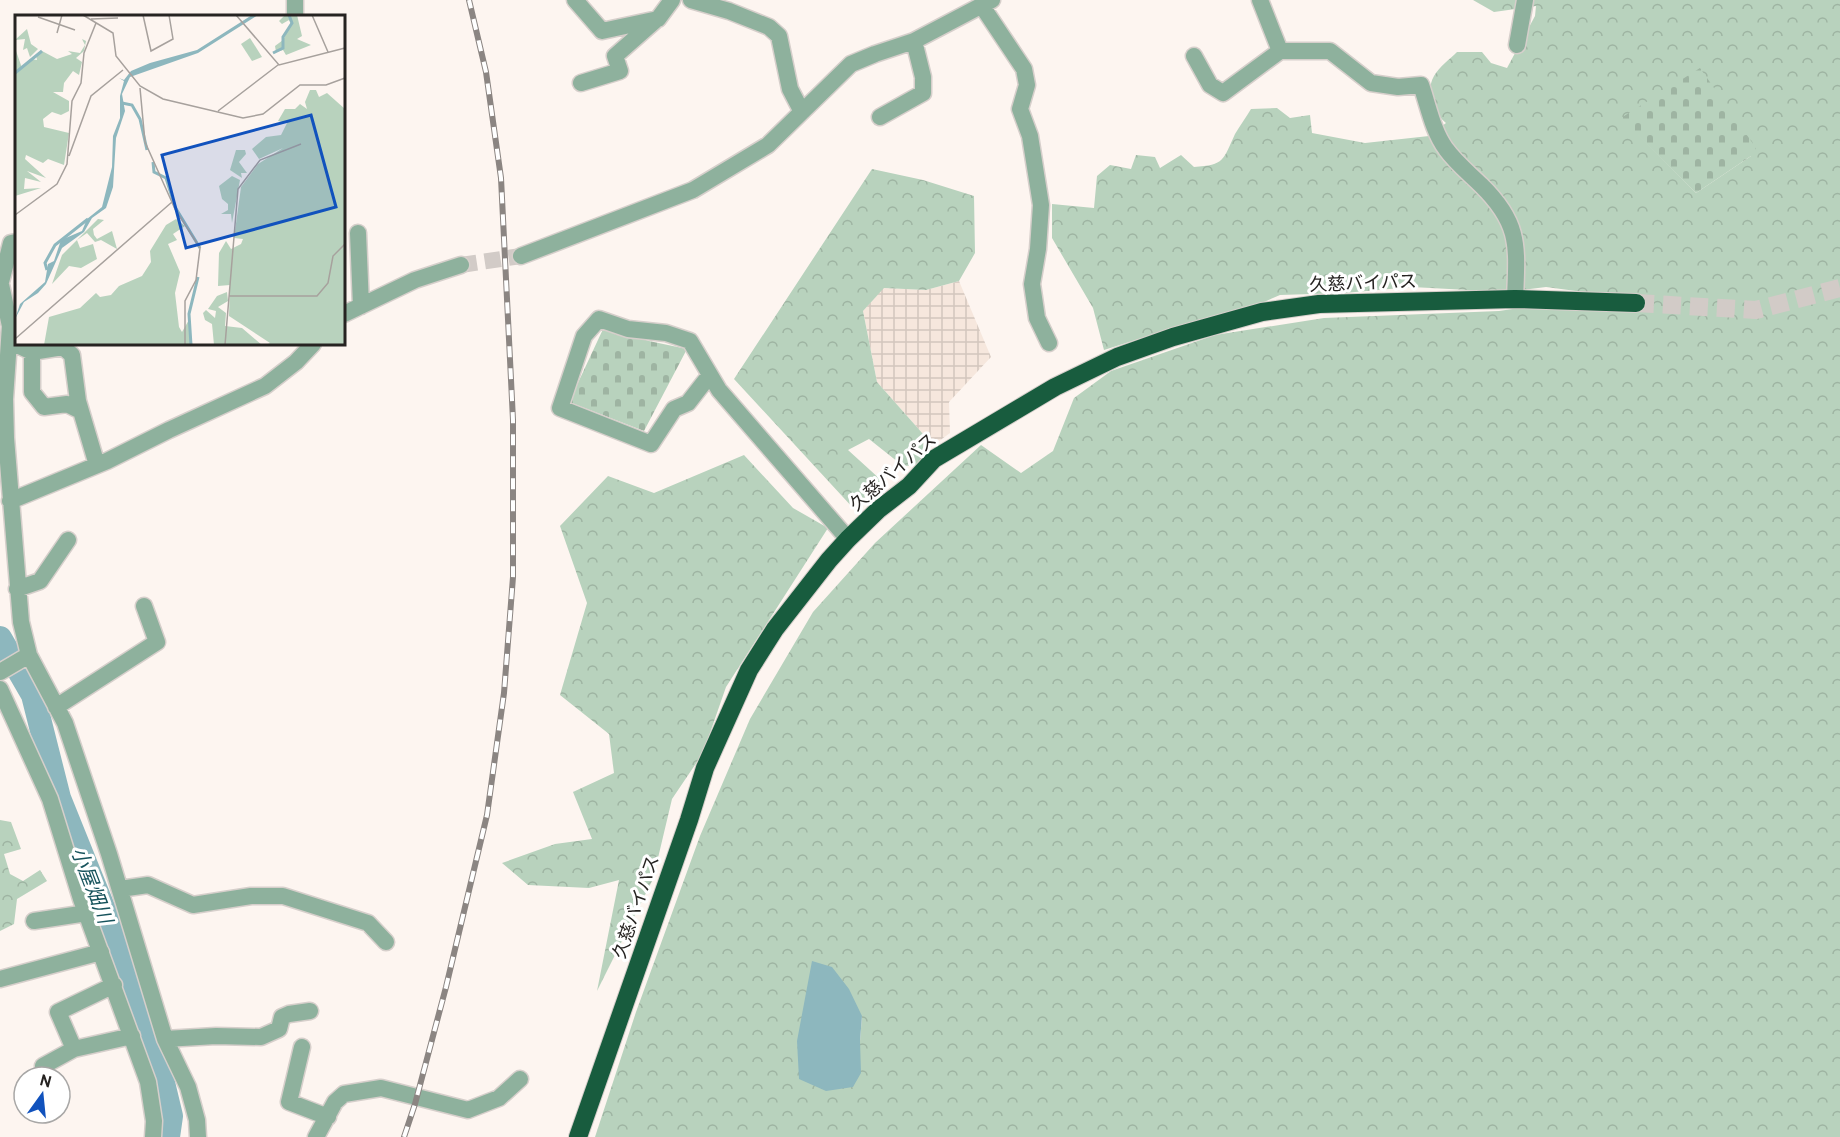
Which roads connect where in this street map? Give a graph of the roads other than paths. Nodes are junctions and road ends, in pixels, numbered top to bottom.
1 (575, 0) edge
2 (672, 0) edge
3 (691, 0) edge
4 (1260, 0) edge
5 (1525, 0) edge
6 (987, 3) edge
7 (658, 19) junction
8 (914, 41) junction
9 (1517, 45) dead end
10 (1280, 51) junction
11 (1194, 56) dead end
12 (581, 83) dead end
13 (802, 111) junction
14 (880, 117) dead end
15 (358, 233) dead end
16 (15, 242) edge
17 (521, 256) tunnel mouth
18 (461, 265) tunnel mouth
19 (1, 281) edge
20 (1515, 298) junction
21 (1636, 303) tunnel mouth
22 (361, 306) junction
23 (345, 314) edge
24 (9, 341) junction
25 (1049, 343) dead end
26 (15, 344) edge
27 (17, 345) edge
28 (296, 345) edge
29 (312, 345) edge
30 (32, 352) junction
31 (296, 362) junction
32 (709, 376) junction
33 (81, 411) junction
34 (97, 465) junction
35 (10, 501) junction
36 (848, 539) junction
37 (68, 540) dead end
38 (17, 589) junction
39 (144, 606) dead end
40 (25, 657) junction
41 (1, 672) edge
42 (0, 690) edge
43 (56, 706) junction
44 (120, 889) junction
45 (87, 913) junction
46 (34, 921) dead end
47 (386, 942) dead end
48 (101, 952) junction
49 (0, 979) edge
50 (114, 985) junction
51 (310, 1011) dead end
52 (132, 1036) junction
53 (165, 1039) junction
54 (302, 1047) dead end
55 (74, 1049) junction
56 (45, 1065) edge
57 (520, 1079) dead end
58 (328, 1117) junction
59 (153, 1137) edge
60 (198, 1137) edge
61 (316, 1137) edge
62 (578, 1137) edge

1 - 7 street
2 - 7 street
3 - 13 street
4 - 10 street
5 - 9 street
6 - 8 street
6 - 25 street
7 - 12 street
8 - 13 street
8 - 14 street
10 - 11 street
10 - 20 street
13 - 17 street
15 - 22 street
16 - 19 street
18 - 22 street
19 - 24 street
20 - 21 highway, 久慈バイパス
20 - 36 highway, 久慈バイパス
22 - 23 street
24 - 26 street
24 - 35 street
27 - 30 street
28 - 31 street
29 - 31 street
30 - 33 street
30 - 33 street
31 - 34 street
32 - 32 street
32 - 36 street
33 - 34 street
34 - 35 street
35 - 38 street
36 - 62 highway, 久慈バイパス
37 - 38 street
38 - 40 street
39 - 43 street
40 - 41 street
40 - 43 street
42 - 45 street
43 - 44 street
44 - 47 street
44 - 53 street
45 - 46 street
45 - 48 street
48 - 49 street
48 - 50 street
50 - 52 street
50 - 55 street
51 - 53 street
52 - 55 street
52 - 59 street
53 - 60 street
54 - 58 street
55 - 56 street
57 - 58 street
58 - 61 street

